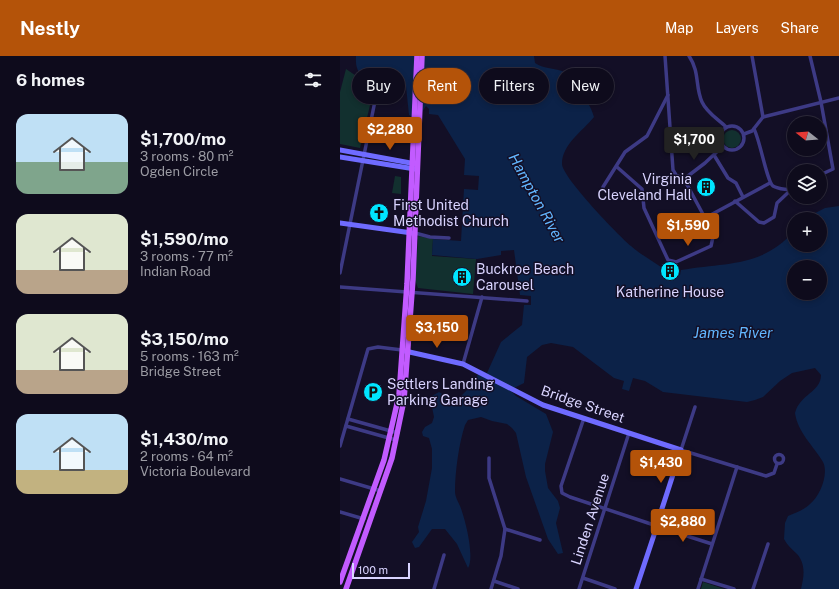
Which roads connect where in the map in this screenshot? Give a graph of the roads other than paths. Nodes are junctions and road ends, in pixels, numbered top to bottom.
1 (417, 56) edge
2 (422, 56) edge
3 (665, 56) edge
4 (690, 56) edge
5 (752, 56) edge
6 (810, 56) edge
7 (668, 94) junction
8 (839, 98) edge
9 (821, 102) junction
10 (374, 104) edge
11 (763, 117) junction
12 (726, 127) junction
13 (754, 129) junction
14 (744, 134) junction
15 (416, 143) junction
16 (723, 146) junction
17 (340, 150) edge
18 (364, 154) junction
19 (714, 155) junction
20 (340, 157) edge
21 (363, 161) junction
22 (617, 166) junction
23 (415, 167) junction
24 (827, 172) edge
25 (684, 179) junction
26 (770, 183) junction
27 (603, 187) dead end
28 (787, 190) edge
29 (787, 192) edge
30 (743, 197) junction
31 (735, 201) junction
32 (705, 218) junction
33 (340, 223) edge
34 (350, 224) junction
35 (412, 233) junction
36 (449, 238) dead end
37 (340, 273) edge
38 (340, 287) edge
39 (409, 292) junction
40 (482, 297) junction
41 (526, 301) dead end
42 (405, 351) junction
43 (463, 364) junction
44 (695, 407) dead end
45 (584, 418) junction
46 (348, 419) junction
47 (346, 426) junction
48 (395, 432) junction
49 (629, 433) junction
50 (390, 438) junction
51 (396, 440) junction
52 (340, 446) edge
53 (681, 450) junction
54 (489, 458) dead end
55 (777, 464) dead end
56 (737, 467) junction
57 (340, 479) edge
58 (374, 489) junction
59 (381, 491) junction
60 (605, 509) junction
61 (340, 512) edge
62 (364, 519) junction
63 (657, 526) junction
64 (505, 530) junction
65 (540, 540) dead end
66 (712, 544) junction
67 (768, 544) dead end
68 (444, 555) dead end
69 (583, 578) junction
70 (701, 579) junction
71 (494, 581) junction
72 (340, 583) edge
73 (345, 589) edge
74 (434, 589) edge
75 (491, 589) edge
76 (518, 589) edge
77 (579, 589) edge
78 (615, 589) edge
79 (636, 589) edge
80 (698, 589) edge
81 (734, 589) edge
82 (753, 589) edge

1 - 15 main road
2 - 15 main road
3 - 7 street
4 - 12 street
5 - 11 street
6 - 9 street
7 - 22 street
7 - 25 street
8 - 9 street
9 - 11 street
9 - 24 street
10 - 18 street
11 - 13 street
12 - 14 street
12 - 16 street
13 - 14 street
13 - 26 street
14 - 16 street
15 - 23 main road
16 - 19 street
17 - 18 street
18 - 21 street
18 - 23 street
19 - 25 street
19 - 30 street
20 - 21 street
21 - 23 street
21 - 34 street
22 - 27 street
22 - 32 street
23 - 35 main road
25 - 32 street
26 - 28 street
26 - 30 street
29 - 31 street
30 - 31 street
31 - 32 street
33 - 34 street
34 - 35 street
34 - 37 street
35 - 36 street
35 - 39 main road
38 - 39 street
39 - 40 street
39 - 42 main road
40 - 41 street
40 - 43 street
42 - 43 street, Bridge Street
42 - 46 street
42 - 48 main road
43 - 45 street, Bridge Street
44 - 53 street
45 - 49 street, Bridge Street
45 - 60 street
46 - 47 street
46 - 48 street
47 - 50 street
47 - 52 street
48 - 50 main road
48 - 51 main road
49 - 53 street, Bridge Street
49 - 60 street, Linden Avenue
50 - 51 street
50 - 58 main road
51 - 59 main road
53 - 56 street, Bridge Street
53 - 63 street
54 - 64 street
55 - 56 street, Bridge Street
56 - 66 street
57 - 58 street
58 - 59 street
58 - 62 main road
59 - 73 main road
60 - 63 street
60 - 69 street, Linden Avenue
61 - 62 street
62 - 72 main road
63 - 66 street
63 - 79 street
64 - 65 street
64 - 71 street
66 - 70 street
67 - 82 street
68 - 74 street
69 - 77 street, Linden Avenue
69 - 78 street
70 - 80 street
70 - 81 street
71 - 75 street
71 - 76 street
72 - 73 main road

